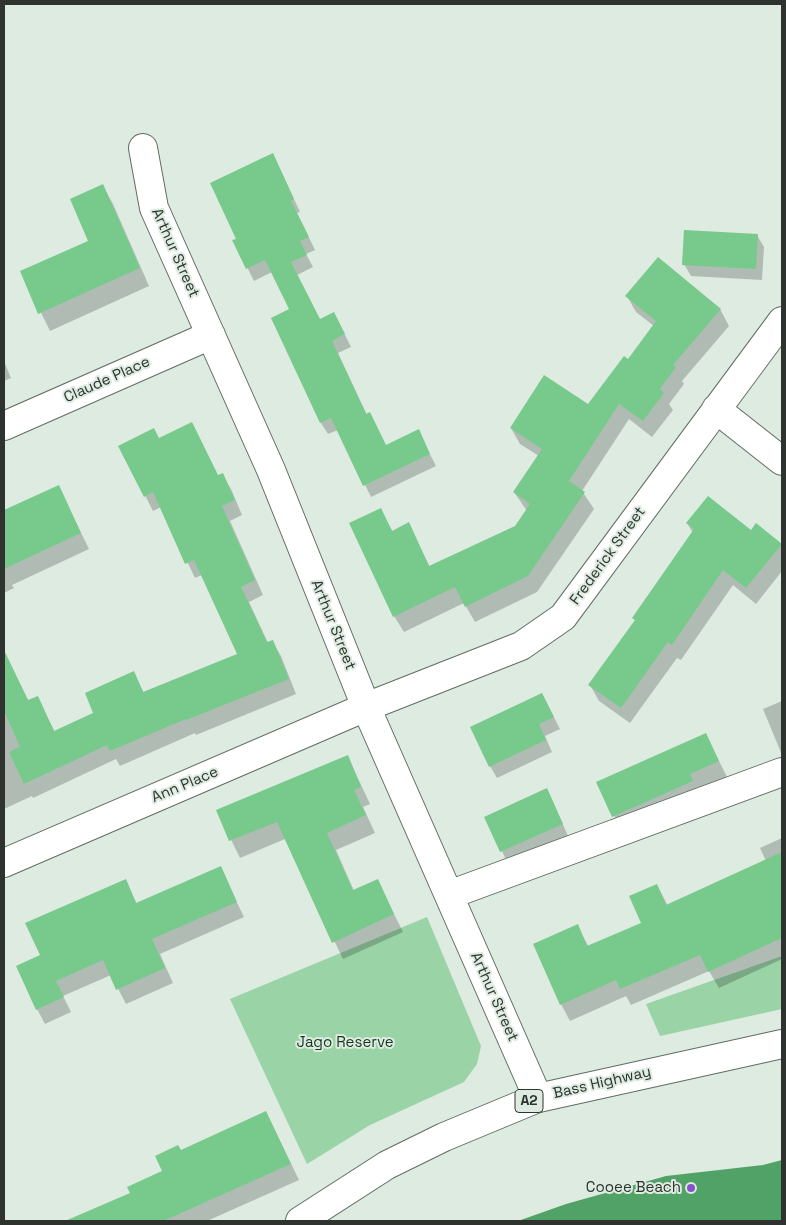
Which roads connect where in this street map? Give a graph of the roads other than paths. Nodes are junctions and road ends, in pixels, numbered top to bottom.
1 (143, 148) dead end
2 (782, 320) edge
3 (211, 335) junction
4 (716, 410) junction
5 (4, 426) edge
6 (782, 461) edge
7 (366, 707) junction
8 (782, 772) edge
9 (4, 862) edge
10 (449, 896) junction
11 (782, 1044) edge
12 (538, 1098) junction
13 (300, 1221) edge

1 - 3 main road, Arthur Street
2 - 4 main road, Frederick Street
3 - 5 main road, Claude Place
3 - 7 main road, Arthur Street
4 - 6 main road
4 - 7 main road, Frederick Street
7 - 9 main road, Ann Place
7 - 10 main road, Arthur Street
8 - 10 main road
10 - 12 main road, Arthur Street
11 - 12 main road, Bass Highway / A2
12 - 13 main road, Bass Highway / A2

